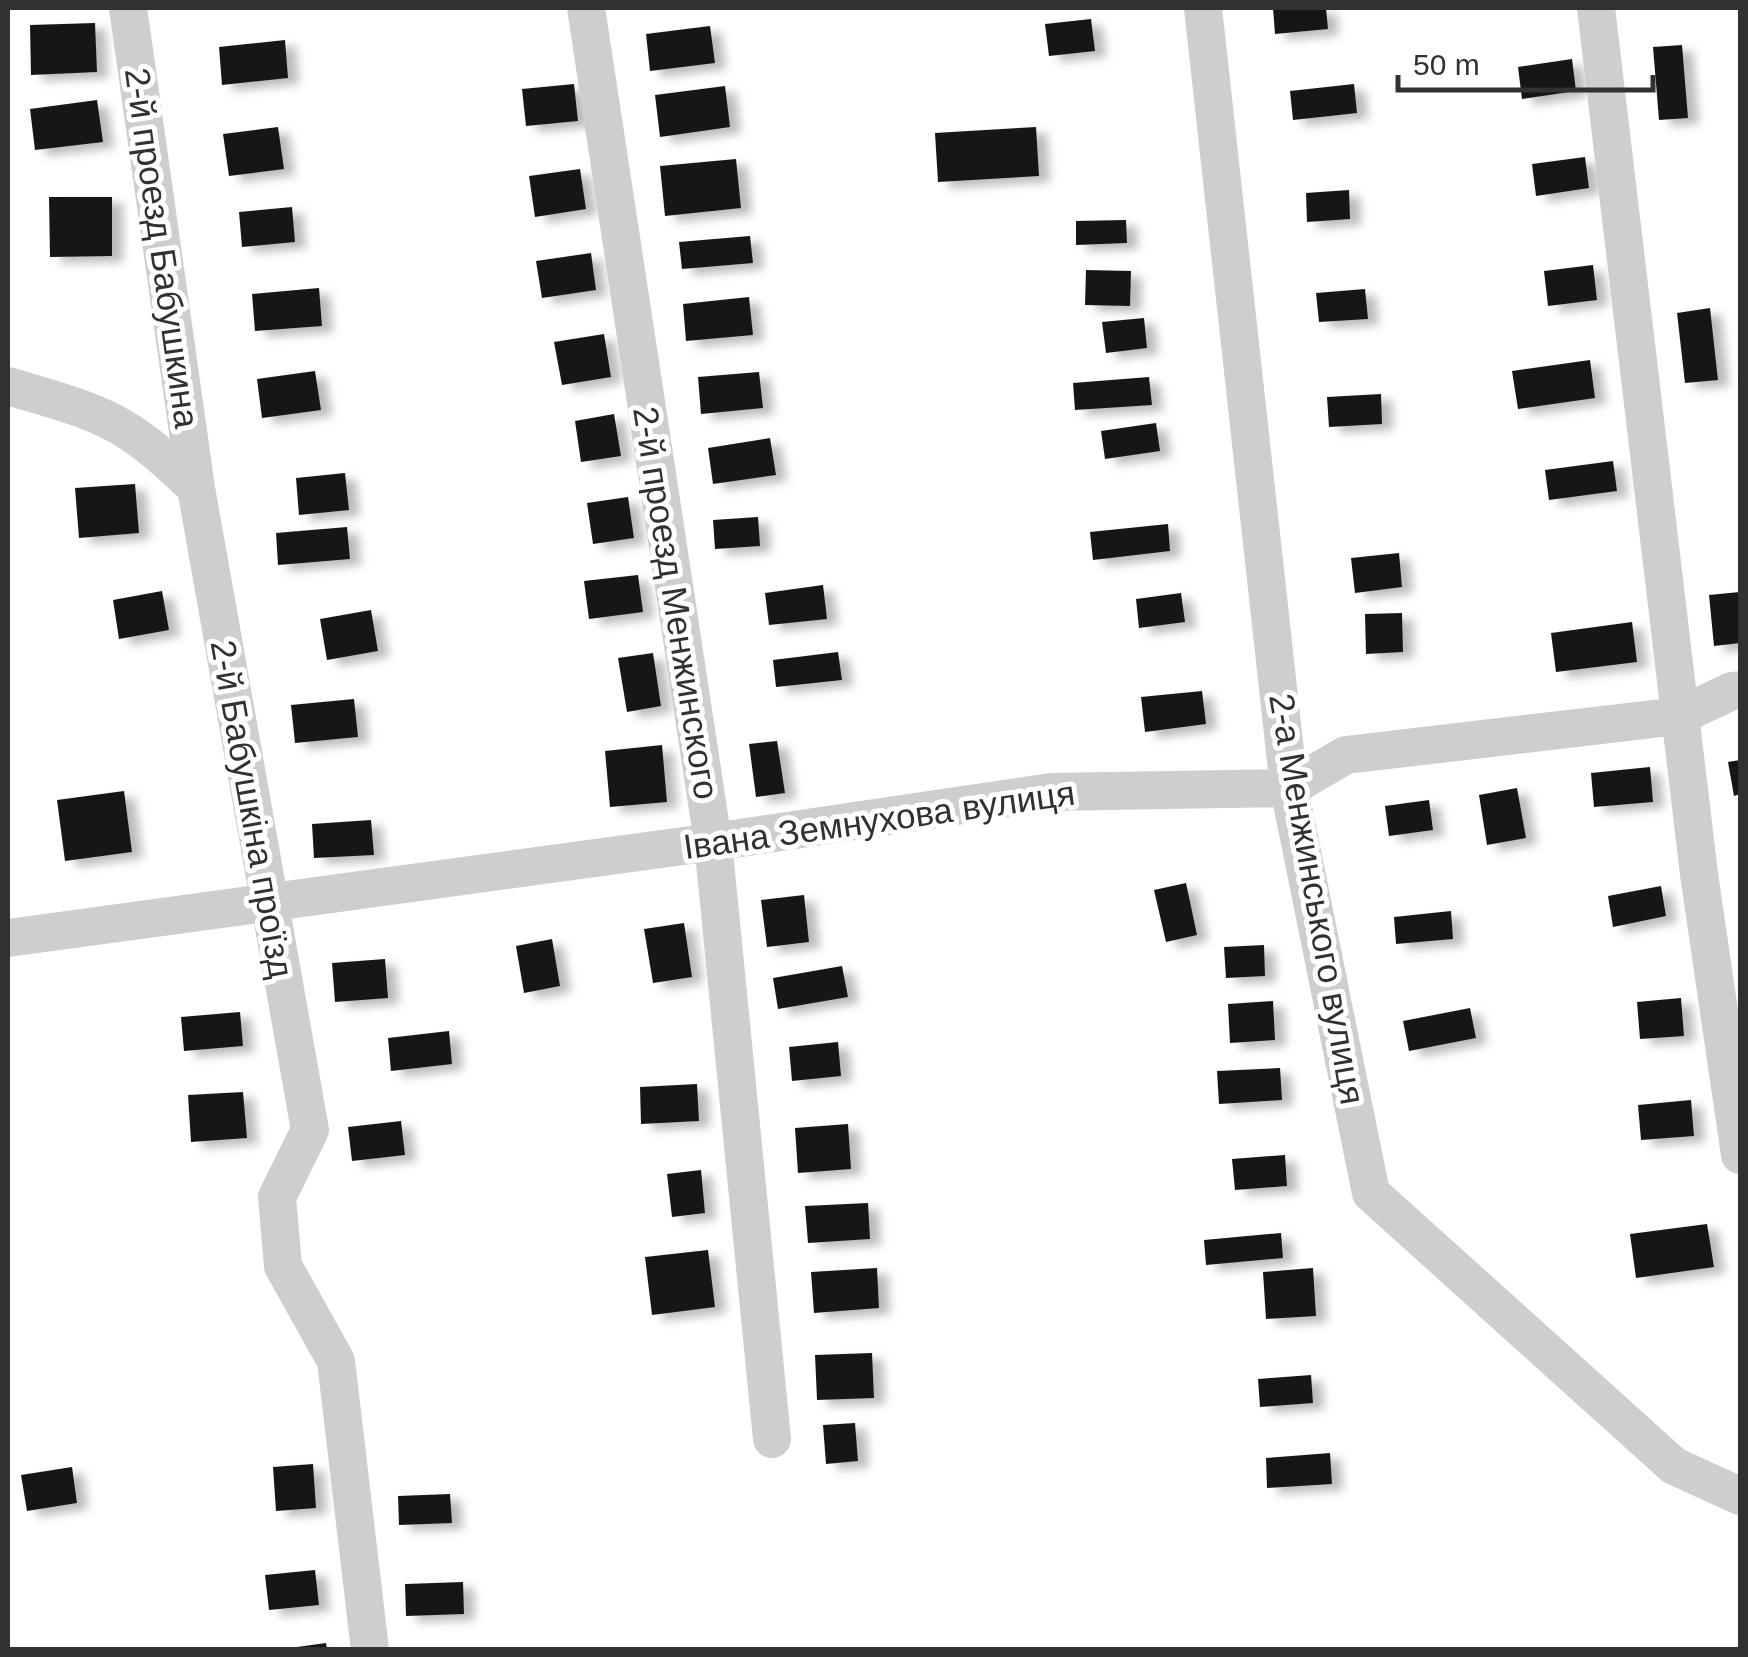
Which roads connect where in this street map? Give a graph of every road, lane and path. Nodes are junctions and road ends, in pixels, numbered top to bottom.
1 (128, 8) edge
2 (586, 8) edge
3 (1203, 8) edge
4 (1596, 8) edge
5 (8, 386) edge
6 (196, 488) junction
7 (1740, 690) edge
8 (1679, 716) junction
9 (1289, 788) junction
10 (713, 842) junction
11 (268, 902) junction
12 (8, 938) edge
13 (1740, 1155) edge
14 (772, 1439) dead end
15 (1740, 1496) edge
16 (370, 1650) edge

1 - 6 street, 2-й проезд Бабушкина
2 - 10 street, 2-й проезд Менжинского
3 - 9 street, 2-а Менжинського вулиця
4 - 8 street
5 - 6 street
6 - 11 street, 2-й Бабушкіна проїзд
7 - 8 street, Івана Земнухова вулиця
8 - 9 street, Івана Земнухова вулиця
8 - 13 street
9 - 10 street, Івана Земнухова вулиця
9 - 15 street, 2-а Менжинського вулиця
10 - 11 street, Івана Земнухова вулиця
10 - 14 street, 2-й проезд Менжинского
11 - 12 street, Івана Земнухова вулиця
11 - 16 street, 2-й Бабушкіна проїзд

